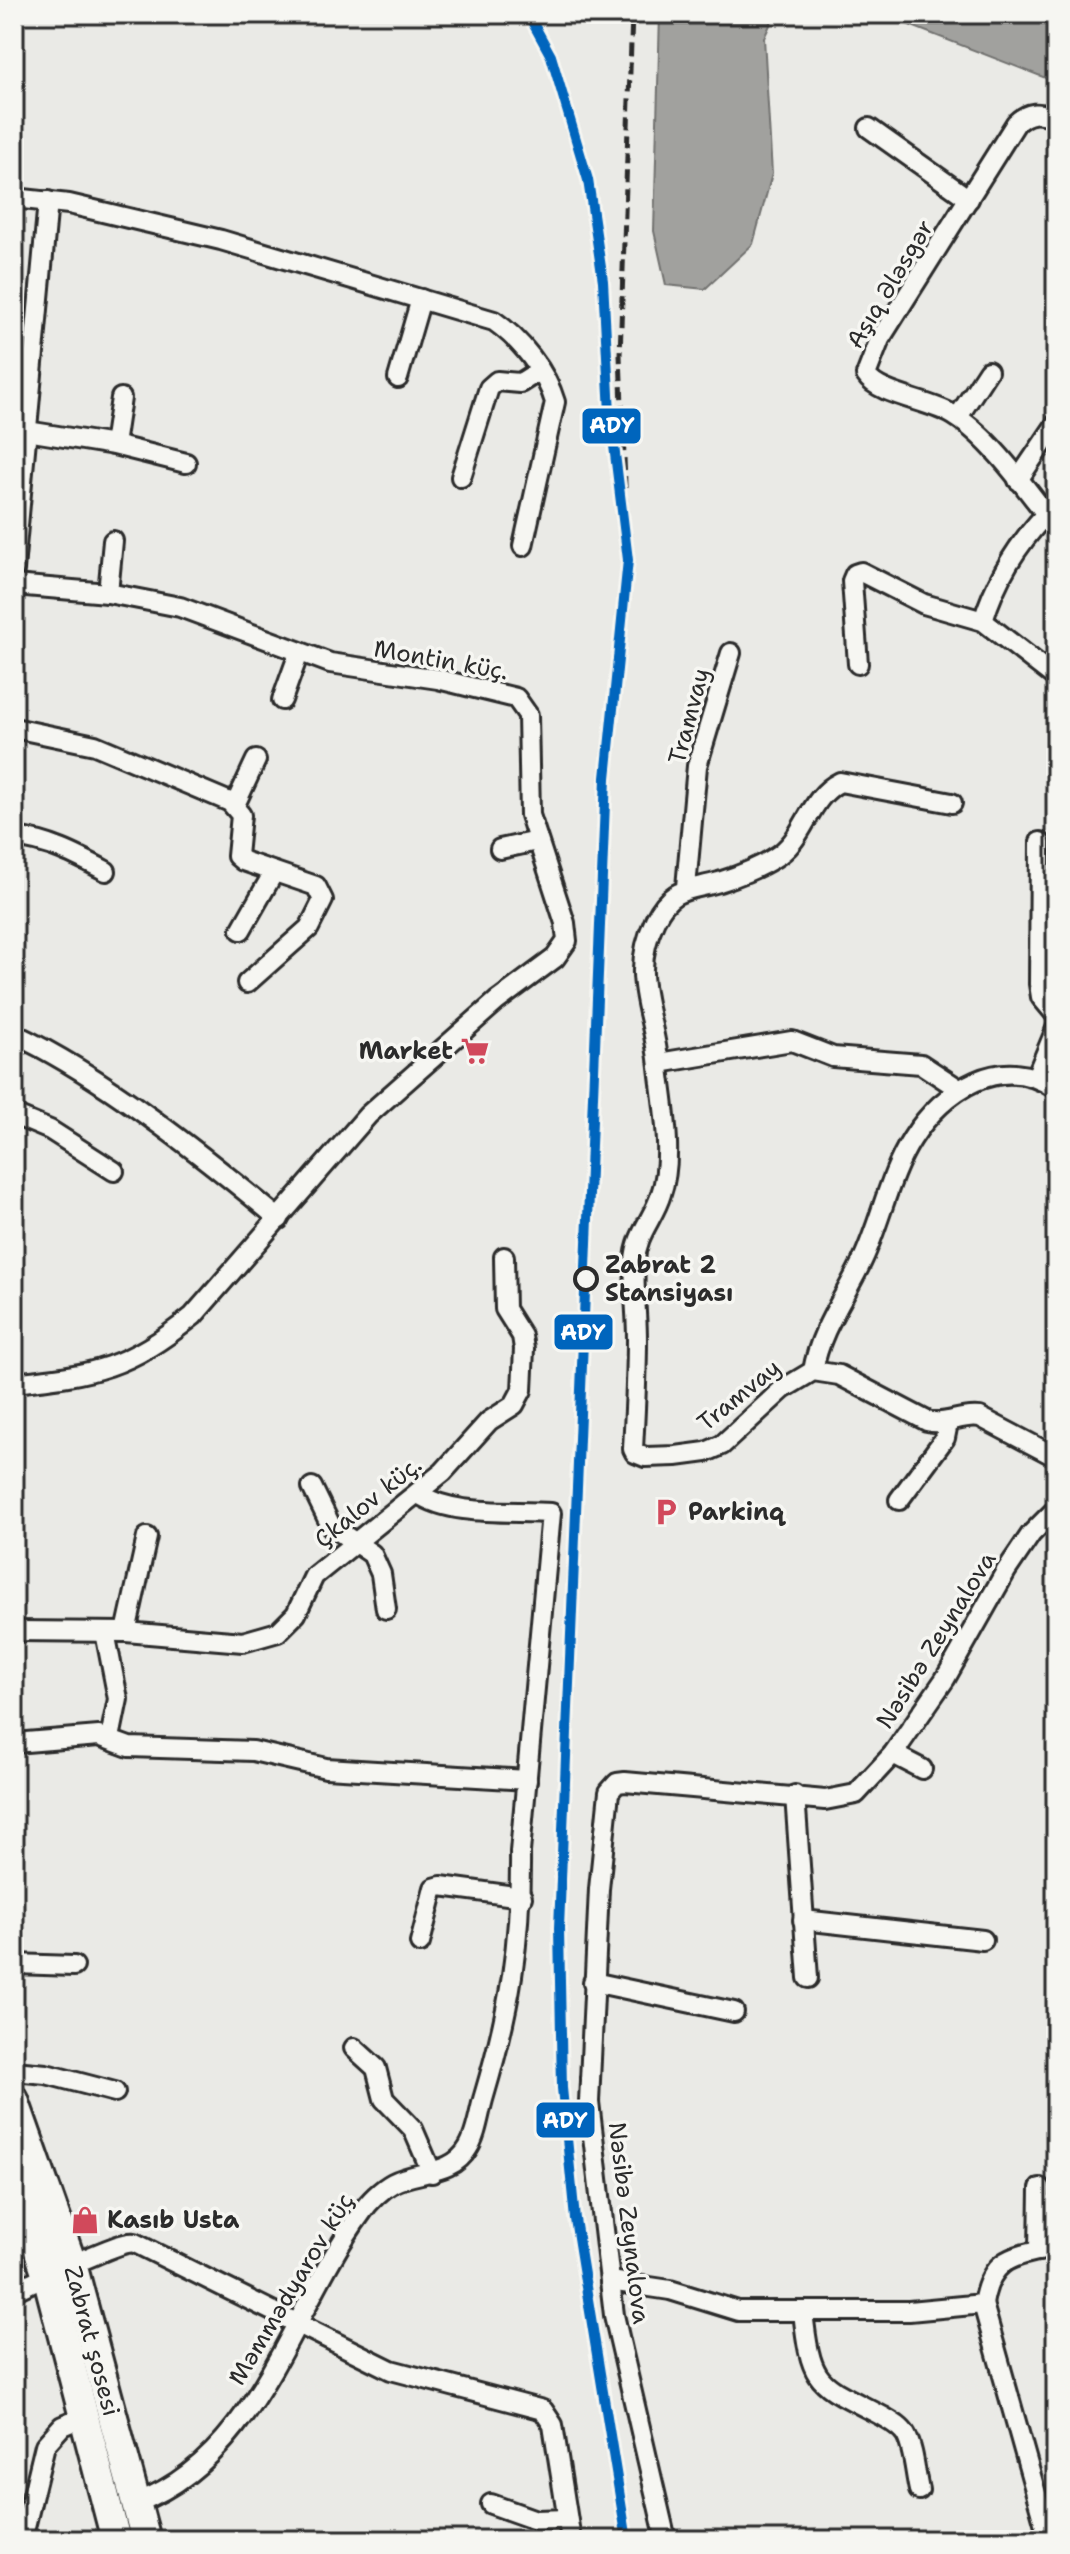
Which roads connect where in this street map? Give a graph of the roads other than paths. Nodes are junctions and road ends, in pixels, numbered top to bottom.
1 (1056, 117) edge
2 (869, 128) dead end
3 (14, 198) edge
4 (969, 199) junction
5 (48, 201) junction
6 (421, 299) junction
7 (539, 371) junction
8 (988, 371) dead end
9 (398, 378) dead end
10 (121, 398) dead end
11 (958, 417) junction
12 (1056, 424) edge
13 (27, 431) junction
14 (114, 445) junction
15 (186, 463) dead end
16 (461, 477) dead end
17 (1018, 480) junction
18 (1051, 520) edge
19 (113, 541) dead end
20 (523, 546) dead end
21 (14, 569) edge
22 (14, 585) edge
23 (108, 593) junction
24 (983, 621) junction
25 (299, 653) junction
26 (731, 653) dead end
27 (858, 664) dead end
28 (1056, 678) edge
29 (282, 700) dead end
30 (14, 728) edge
31 (256, 760) dead end
32 (952, 803) dead end
33 (235, 805) junction
34 (14, 837) edge
35 (537, 841) junction
36 (1040, 842) dead end
37 (500, 849) dead end
38 (106, 871) dead end
39 (274, 872) junction
40 (686, 887) junction
41 (241, 930) dead end
42 (247, 983) dead end
43 (1056, 1015) edge
44 (1056, 1029) edge
45 (14, 1034) edge
46 (659, 1063) junction
47 (1036, 1077) junction
48 (959, 1089) junction
49 (1056, 1089) edge
50 (14, 1115) edge
51 (114, 1171) dead end
52 (279, 1219) junction
53 (504, 1257) dead end
54 (813, 1371) junction
55 (14, 1383) edge
56 (948, 1423) junction
57 (1056, 1457) edge
58 (312, 1487) dead end
59 (417, 1493) junction
60 (899, 1500) dead end
61 (1056, 1509) edge
62 (147, 1537) dead end
63 (357, 1541) junction
64 (386, 1609) dead end
65 (14, 1631) edge
66 (105, 1632) junction
67 (126, 1632) junction
68 (110, 1738) junction
69 (14, 1743) edge
70 (893, 1754) junction
71 (922, 1769) dead end
72 (527, 1780) junction
73 (795, 1795) junction
74 (522, 1897) junction
75 (803, 1920) junction
76 (983, 1940) dead end
77 (420, 1943) dead end
78 (14, 1964) edge
79 (74, 1966) dead end
80 (808, 1978) dead end
81 (593, 1982) junction
82 (734, 2012) dead end
83 (354, 2048) dead end
84 (14, 2071) edge
85 (115, 2092) dead end
86 (14, 2100) edge
87 (432, 2173) junction
88 (14, 2176) edge
89 (1040, 2188) dead end
90 (1048, 2249) edge
91 (60, 2269) junction
92 (610, 2281) junction
93 (14, 2291) edge
94 (983, 2304) junction
95 (803, 2311) junction
96 (297, 2326) junction
97 (97, 2414) junction
98 (919, 2490) dead end
99 (136, 2503) junction
100 (491, 2504) dead end
101 (1048, 2508) edge
102 (567, 2519) junction
103 (22, 2540) edge
104 (116, 2540) edge
105 (146, 2540) edge
106 (571, 2540) edge
107 (666, 2540) edge
108 (1049, 2540) edge

1 - 4 street, Aşıq Ələsgər
2 - 4 street
3 - 5 street
4 - 11 street, Aşıq Ələsgər
5 - 6 street
5 - 13 street
6 - 7 street
6 - 9 street
7 - 16 street
7 - 20 street
8 - 11 street
10 - 14 street
11 - 17 street, Aşıq Ələsgər
12 - 17 street
13 - 14 street
13 - 21 street
14 - 15 street
17 - 18 street, Aşıq Ələsgər
18 - 24 street
19 - 23 street
22 - 23 street, Montin küç.
23 - 25 street, Montin küç.
24 - 27 street
24 - 28 street
25 - 29 street
25 - 35 street, Montin küç.
26 - 40 street, Tramvay
30 - 33 street
31 - 33 street
32 - 40 street
33 - 39 street
34 - 38 street
35 - 37 street
35 - 52 street, Montin küç.
36 - 43 street
39 - 41 street
39 - 42 street
40 - 46 street, Tramvay
44 - 47 street
45 - 52 street
46 - 48 street
46 - 54 street, Tramvay
47 - 48 street
47 - 49 street
48 - 54 street
50 - 51 street
52 - 55 street, Montin küç.
53 - 59 street, Çkalov küç.
54 - 56 street, Tramvay
56 - 57 street, Tramvay
56 - 60 street
58 - 63 street
59 - 63 street, Çkalov küç.
59 - 72 street, Məmmədyarov küç
61 - 70 street, Nəsibə Zeynalova
62 - 67 street
63 - 64 street
63 - 67 street, Çkalov küç.
65 - 66 street, Çkalov küç.
66 - 67 street, Çkalov küç.
66 - 68 street
68 - 69 street
68 - 72 street
70 - 71 street
70 - 73 street, Nəsibə Zeynalova
72 - 74 street, Məmmədyarov küç
73 - 75 street
73 - 81 street, Nəsibə Zeynalova
74 - 77 street
74 - 87 street, Məmmədyarov küç
75 - 76 street
75 - 80 street
78 - 79 street
81 - 82 street
81 - 92 street, Nəsibə Zeynalova
83 - 87 street
84 - 85 street
86 - 91 main road, Zabrat şosesi
87 - 96 street, Məmmədyarov küç
88 - 91 main road, Zabrat şosesi
89 - 90 street
90 - 94 street
91 - 93 street
91 - 96 street
91 - 97 main road, Zabrat şosesi
92 - 95 street
92 - 107 street, Nəsibə Zeynalova
94 - 95 street
94 - 101 street
95 - 98 street
96 - 99 street, Məmmədyarov küç
96 - 102 street
97 - 99 main road, Zabrat şosesi
97 - 103 street
97 - 104 main road, Zabrat şosesi
99 - 105 main road, Zabrat şosesi
100 - 102 street
101 - 108 street
102 - 106 street

